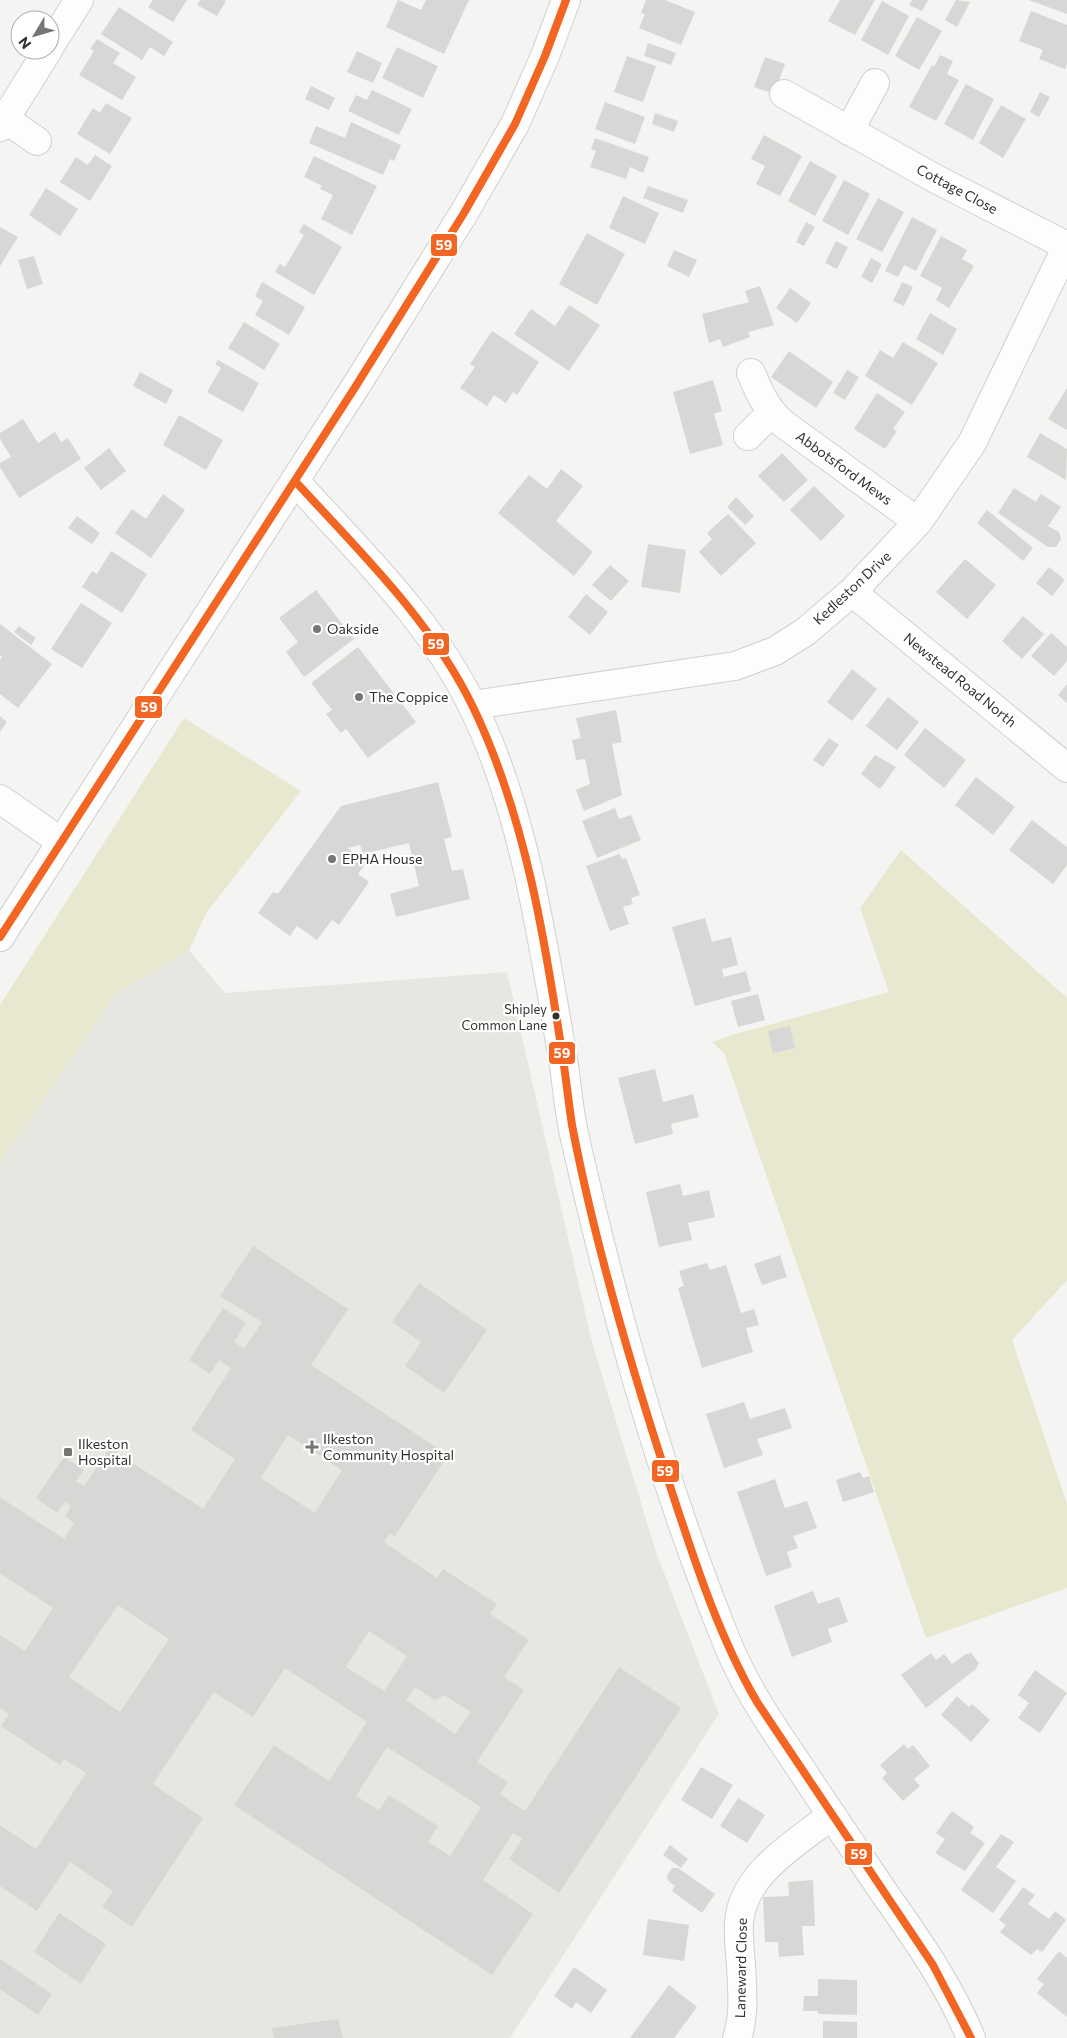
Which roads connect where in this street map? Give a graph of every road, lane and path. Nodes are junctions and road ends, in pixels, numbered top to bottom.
1 (79, 0) edge
2 (566, 0) edge
3 (60, 30) edge
4 (42, 60) edge
5 (875, 83) dead end
6 (784, 94) dead end
7 (2, 123) edge
8 (849, 131) junction
9 (37, 141) dead end
10 (1067, 246) edge
11 (751, 373) dead end
12 (771, 413) junction
13 (748, 436) dead end
14 (295, 481) junction
15 (918, 522) junction
16 (852, 592) junction
17 (473, 705) junction
18 (1067, 768) edge
19 (0, 799) edge
20 (60, 841) junction
21 (0, 937) edge
22 (832, 1815) junction
23 (737, 2038) edge
24 (971, 2038) edge

1 - 3 street
2 - 14 street
4 - 7 street
5 - 8 street
6 - 8 street, Cottage Close
7 - 9 street
8 - 10 street, Cottage Close
10 - 15 street, Kedleston Drive
11 - 12 street, Abbotsford Mews
12 - 13 street
12 - 15 street, Abbotsford Mews
14 - 17 street
14 - 20 street
15 - 16 street, Kedleston Drive
16 - 17 street, Kedleston Drive
16 - 18 street, Newstead Road North
17 - 22 street
19 - 20 street
20 - 21 street
22 - 23 street, Laneward Close
22 - 24 street

